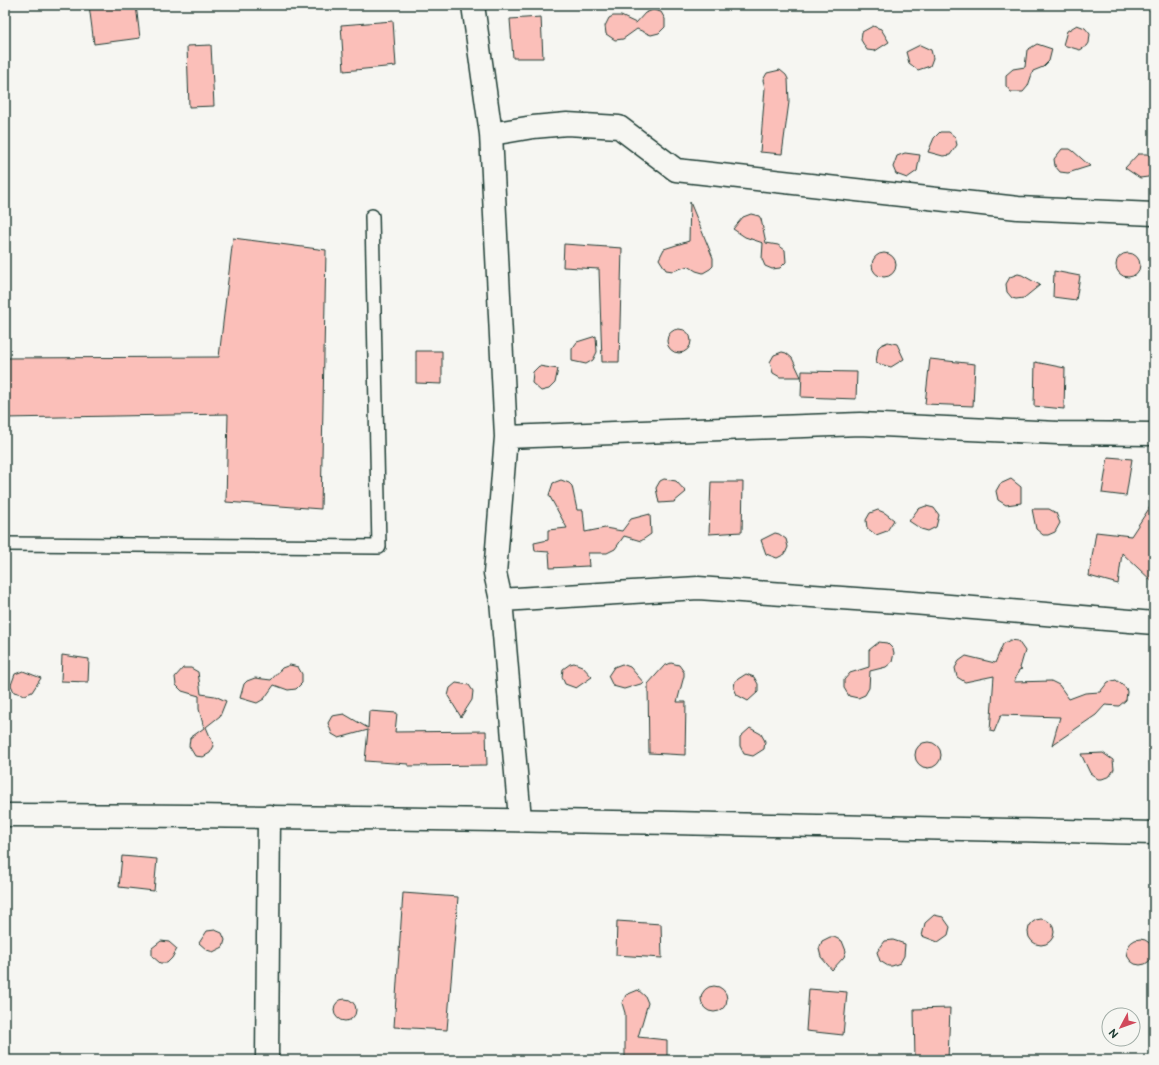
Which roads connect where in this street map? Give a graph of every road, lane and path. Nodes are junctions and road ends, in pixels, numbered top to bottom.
1 (473, 5) edge
2 (491, 134) junction
3 (1154, 214) edge
4 (372, 216) dead end
5 (1154, 434) edge
6 (506, 437) junction
7 (5, 544) edge
8 (502, 600) junction
9 (1154, 623) edge
10 (5, 815) edge
11 (269, 816) junction
12 (520, 819) junction
13 (1154, 833) edge
14 (266, 1060) edge

1 - 2 street
2 - 3 street
2 - 6 street
4 - 7 lane
5 - 6 street
6 - 8 street
8 - 9 street
8 - 12 street
10 - 11 street
11 - 12 street
11 - 14 street
12 - 13 street

